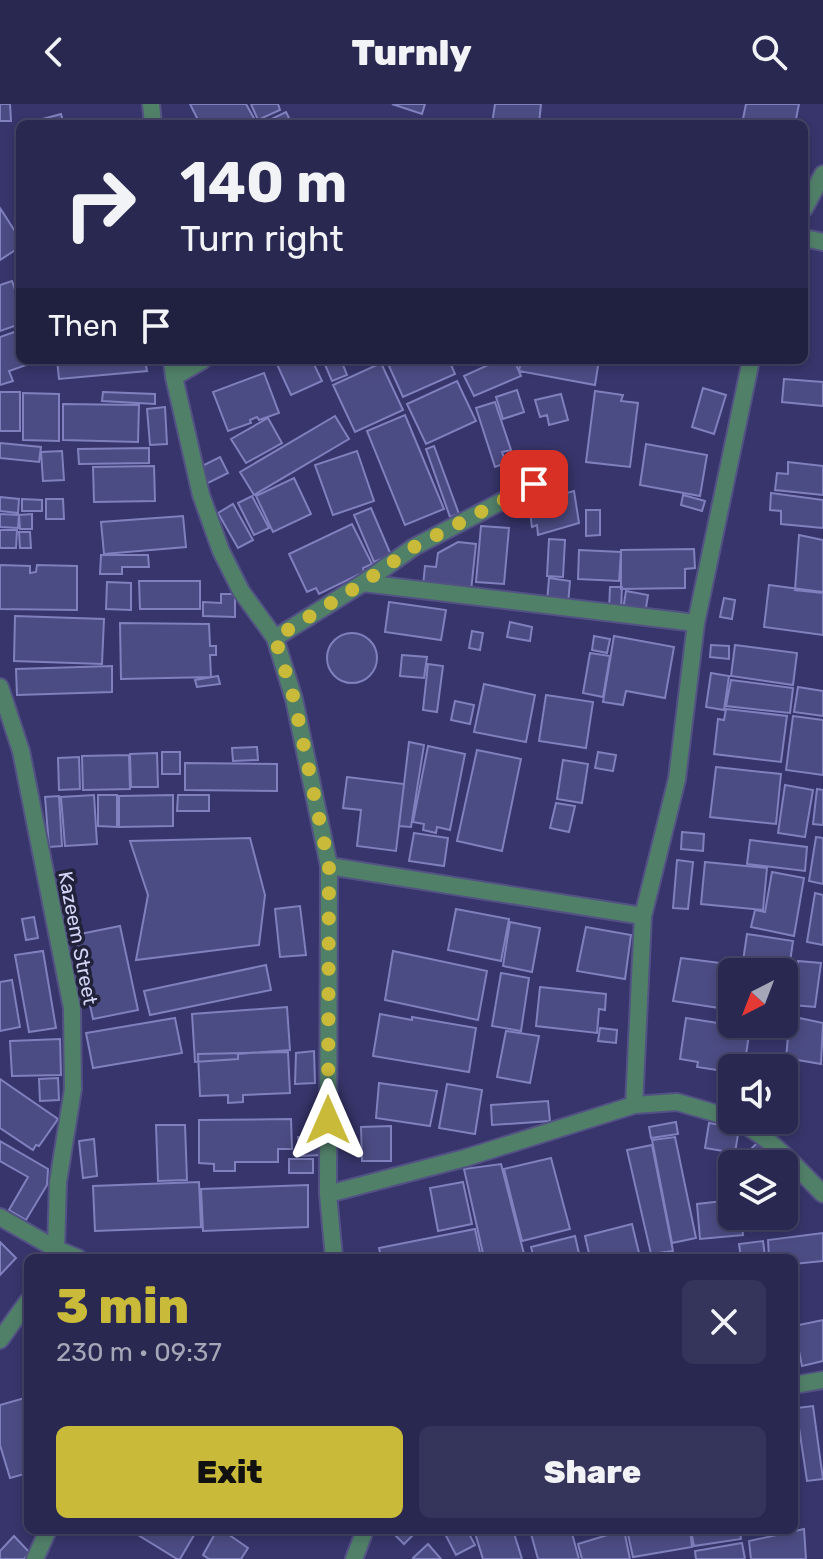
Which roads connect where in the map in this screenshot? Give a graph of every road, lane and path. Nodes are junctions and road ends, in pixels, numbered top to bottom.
1 (823, 174) edge
2 (808, 202) edge
3 (750, 364) edge
4 (173, 368) edge
5 (558, 472) dead end
6 (363, 583) junction
7 (696, 623) junction
8 (275, 638) junction
9 (0, 687) edge
10 (329, 866) junction
11 (643, 916) junction
12 (634, 1105) junction
13 (718, 1114) edge
14 (760, 1134) edge
15 (328, 1194) junction
16 (823, 1194) edge
17 (0, 1217) edge
18 (54, 1254) edge
19 (334, 1254) edge
20 (24, 1307) edge
21 (0, 1340) edge
22 (823, 1380) edge
23 (798, 1384) edge
24 (46, 1534) edge
25 (363, 1534) edge
26 (35, 1559) edge
27 (354, 1559) edge

1 - 2 street
3 - 7 street
4 - 8 street
5 - 6 street
6 - 7 street
6 - 8 street
7 - 11 street
8 - 10 street
9 - 18 street, Kazeem Street
10 - 11 street
10 - 15 street
11 - 12 street
12 - 13 street
12 - 15 street
14 - 16 street
15 - 19 street
17 - 18 street
20 - 21 street
22 - 23 street
24 - 26 street
25 - 27 street

